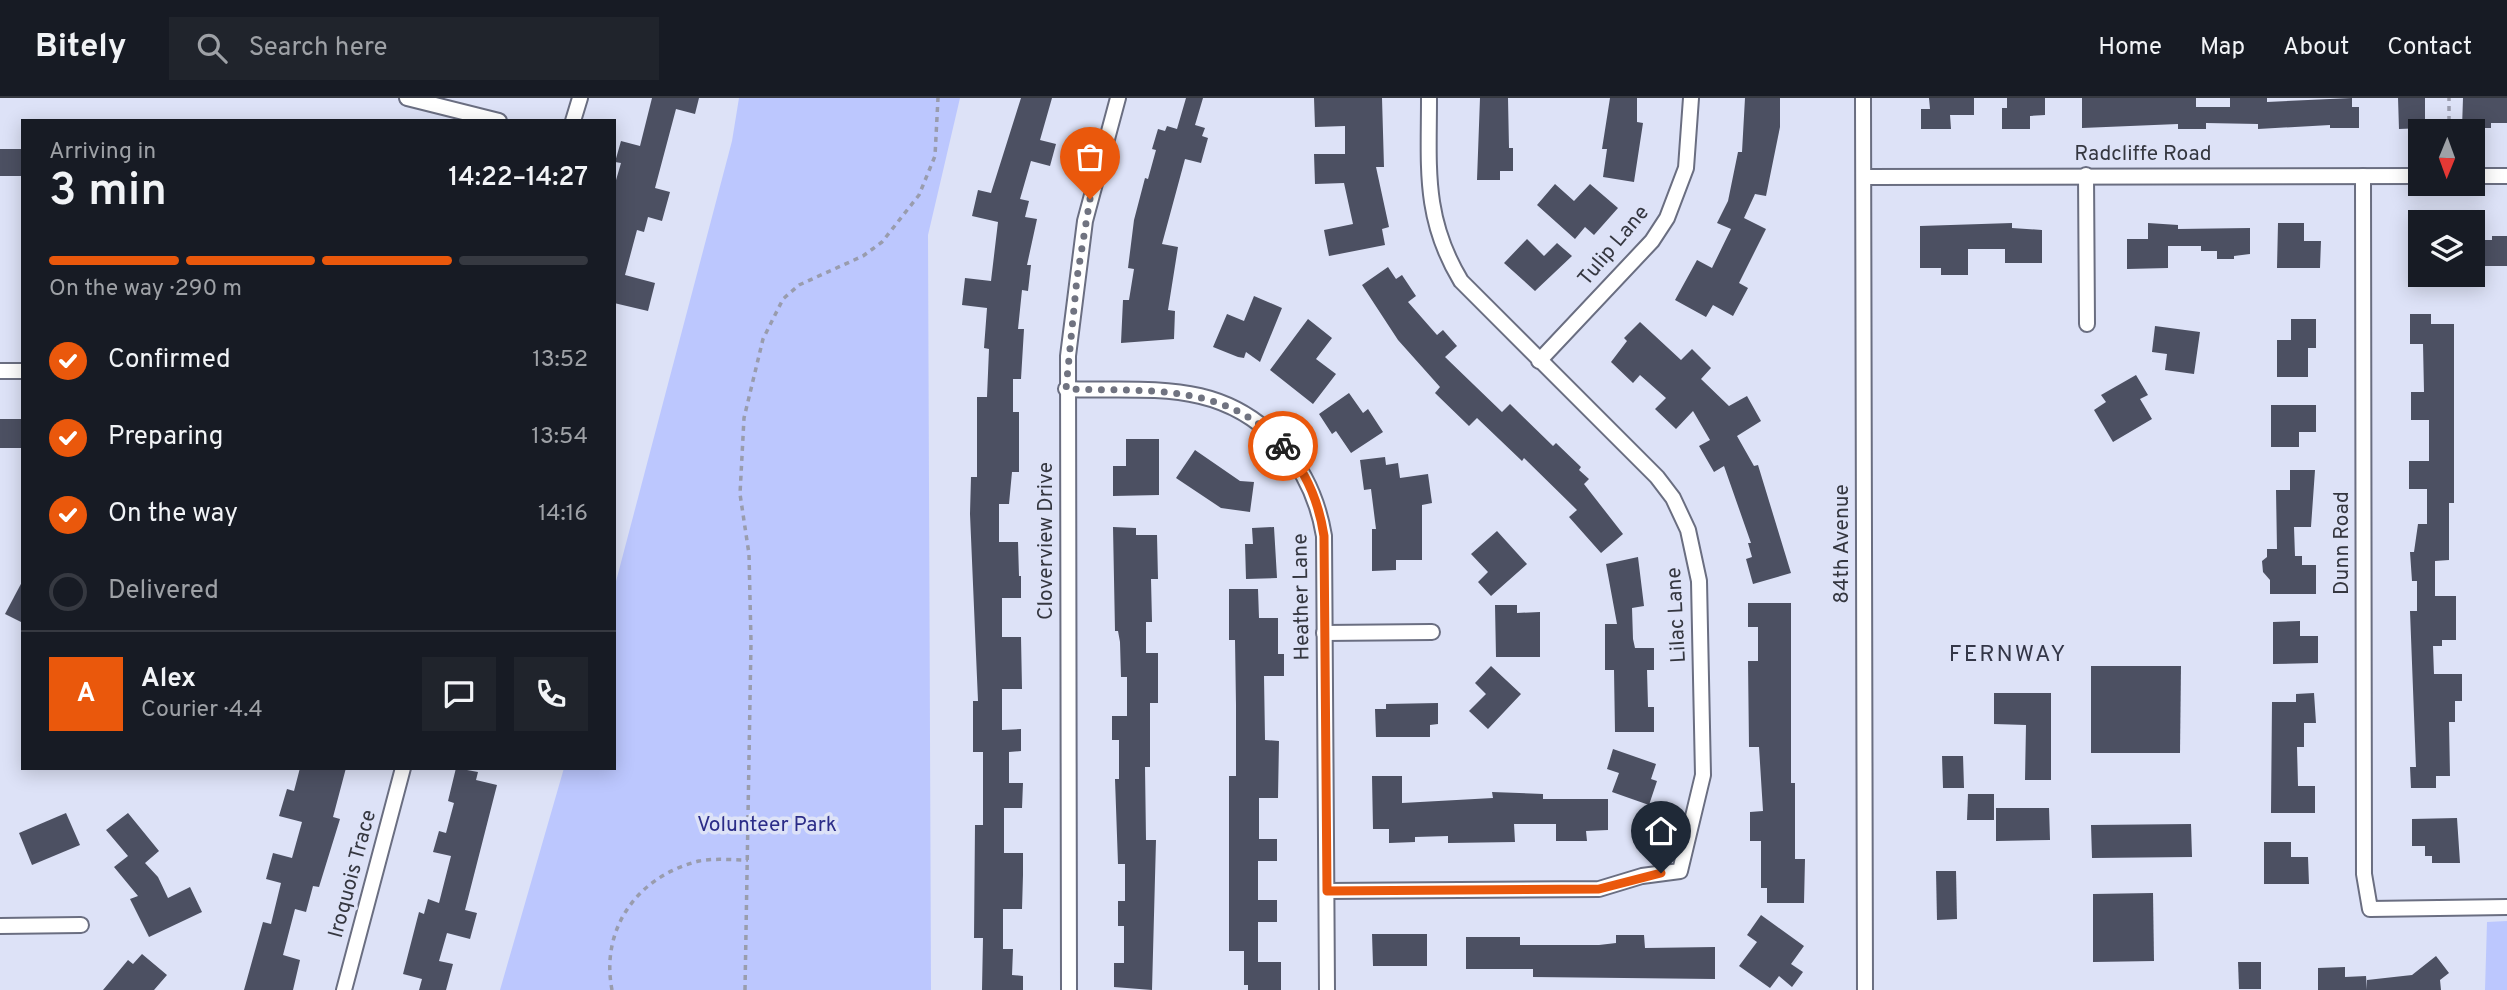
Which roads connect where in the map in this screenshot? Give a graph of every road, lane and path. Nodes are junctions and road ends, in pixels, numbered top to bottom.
1 (407, 98) edge
2 (580, 98) edge
3 (938, 98) edge
4 (1118, 98) edge
5 (1429, 98) edge
6 (1691, 98) edge
7 (1863, 98) edge
8 (2449, 98) edge
9 (491, 119) edge
10 (574, 119) edge
11 (2449, 119) edge
12 (2086, 175) junction
13 (2363, 176) junction
14 (2408, 176) edge
15 (2485, 176) edge
16 (2507, 176) edge
17 (1865, 177) junction
18 (2087, 324) dead end
19 (1538, 361) junction
20 (0, 371) edge
21 (21, 371) edge
22 (1066, 389) junction
23 (1432, 632) dead end
24 (1324, 633) junction
25 (401, 770) edge
26 (748, 860) junction
27 (1327, 891) junction
28 (2507, 907) edge
29 (81, 925) dead end
30 (0, 926) edge
31 (344, 990) edge
32 (612, 990) edge
33 (745, 990) edge
34 (1069, 990) edge
35 (1327, 990) edge
36 (1865, 990) edge

1 - 9 street
2 - 10 street
3 - 26 path
4 - 22 street, Cloverview Drive
5 - 19 street, Lilac Lane
6 - 19 street, Tulip Lane
7 - 17 street, 84th Avenue
8 - 11 path
12 - 13 street, Radcliffe Road
12 - 17 street, Radcliffe Road
12 - 18 street
13 - 14 street, Radcliffe Road
13 - 28 street, Dunn Road
15 - 16 street
17 - 36 street, 84th Avenue
19 - 27 street, Lilac Lane
20 - 21 street
22 - 24 street, Heather Lane
22 - 34 street, Cloverview Drive
23 - 24 street
24 - 27 street, Heather Lane
25 - 31 street, Iroquois Trace
26 - 32 path
26 - 33 path
27 - 35 street, Heather Lane
29 - 30 street

